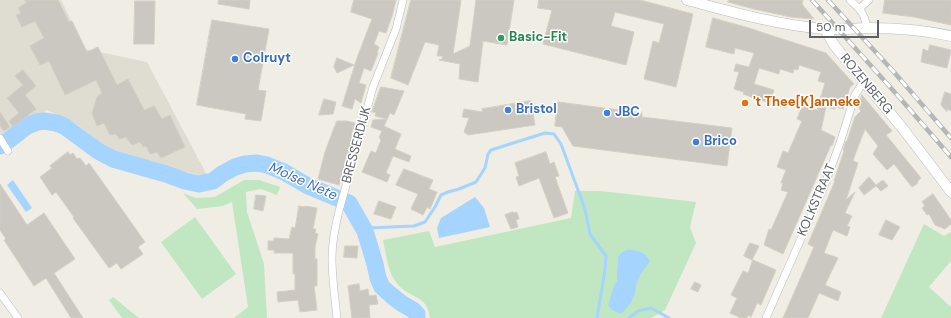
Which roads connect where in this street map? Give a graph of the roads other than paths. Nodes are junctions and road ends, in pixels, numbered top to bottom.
1 (403, 0) edge
2 (687, 0) edge
3 (850, 0) edge
4 (869, 0) edge
5 (859, 9) junction
6 (867, 28) junction
7 (825, 29) junction
8 (951, 36) edge
9 (864, 81) junction
10 (0, 139) edge
11 (7, 149) dead end
12 (951, 192) edge
13 (0, 293) edge
14 (15, 316) edge
15 (337, 318) edge
16 (766, 318) edge

1 - 15 street, BRESSERDIJK
2 - 7 main road
3 - 5 street
4 - 5 street
5 - 6 street
6 - 7 main road
6 - 8 main road
7 - 9 main road, ROZENBERG
9 - 12 main road, ROZENBERG
9 - 16 street, KOLKSTRAAT
10 - 11 street
13 - 14 street

